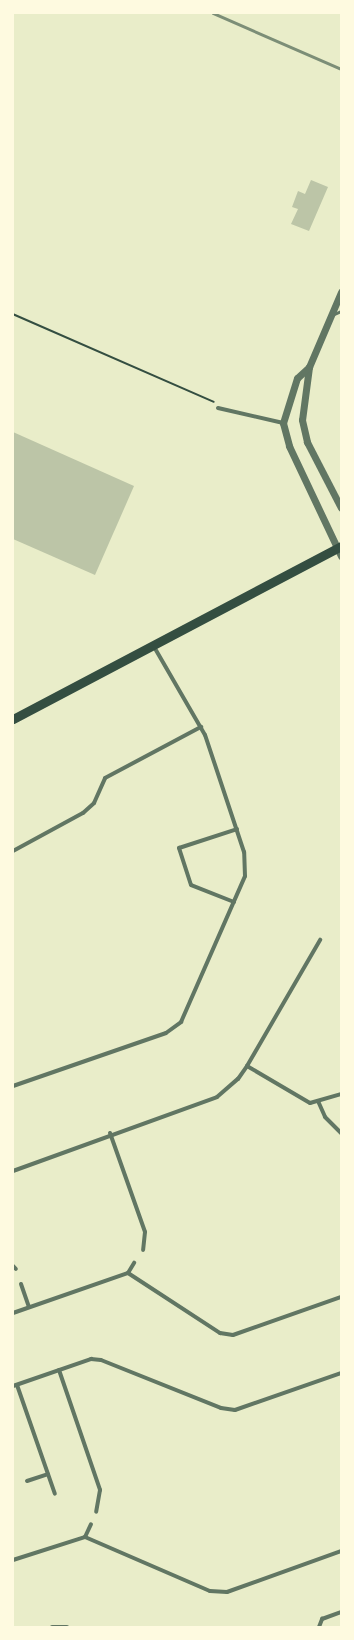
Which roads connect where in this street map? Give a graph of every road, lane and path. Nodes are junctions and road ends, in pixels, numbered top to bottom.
1 (341, 292) edge
2 (341, 311) edge
3 (13, 314) edge
4 (330, 316) junction
5 (309, 367) junction
6 (218, 408) dead end
7 (224, 409) junction
8 (282, 423) junction
9 (341, 508) edge
10 (340, 550) edge
11 (153, 645) junction
12 (13, 719) edge
13 (201, 727) junction
14 (237, 829) junction
15 (13, 851) edge
16 (234, 902) junction
17 (320, 940) dead end
18 (247, 1066) junction
19 (13, 1086) edge
20 (341, 1094) edge
21 (318, 1102) junction
22 (110, 1133) junction
23 (341, 1133) edge
24 (13, 1171) edge
25 (143, 1250) dead end
26 (134, 1263) dead end
27 (128, 1273) junction
28 (21, 1284) dead end
29 (341, 1297) edge
30 (29, 1307) junction
31 (13, 1313) edge
32 (59, 1370) junction
33 (341, 1373) edge
34 (15, 1385) edge
35 (48, 1474) junction
36 (28, 1481) dead end
37 (55, 1494) dead end
38 (96, 1512) dead end
39 (91, 1524) dead end
40 (85, 1537) junction
41 (341, 1551) edge
42 (13, 1560) edge
43 (341, 1612) edge
44 (52, 1627) edge
45 (67, 1627) edge
46 (319, 1627) edge

1 - 4 street
2 - 4 lane
3 - 7 path
4 - 5 street
5 - 8 street
5 - 9 street
6 - 7 street
7 - 8 street
8 - 10 street
10 - 11 main road
11 - 12 main road
11 - 13 street
13 - 14 street
13 - 15 street
14 - 16 street
14 - 16 street
16 - 19 street
17 - 18 street
18 - 21 street
18 - 22 street
20 - 21 street
21 - 23 street
22 - 24 street
22 - 25 street
26 - 27 street
27 - 29 street
27 - 30 street
28 - 30 street
30 - 31 street
32 - 33 street
32 - 34 street
32 - 38 street
34 - 35 street
35 - 36 street
35 - 37 street
39 - 40 street
40 - 41 street
40 - 42 street
43 - 46 street
44 - 45 street

